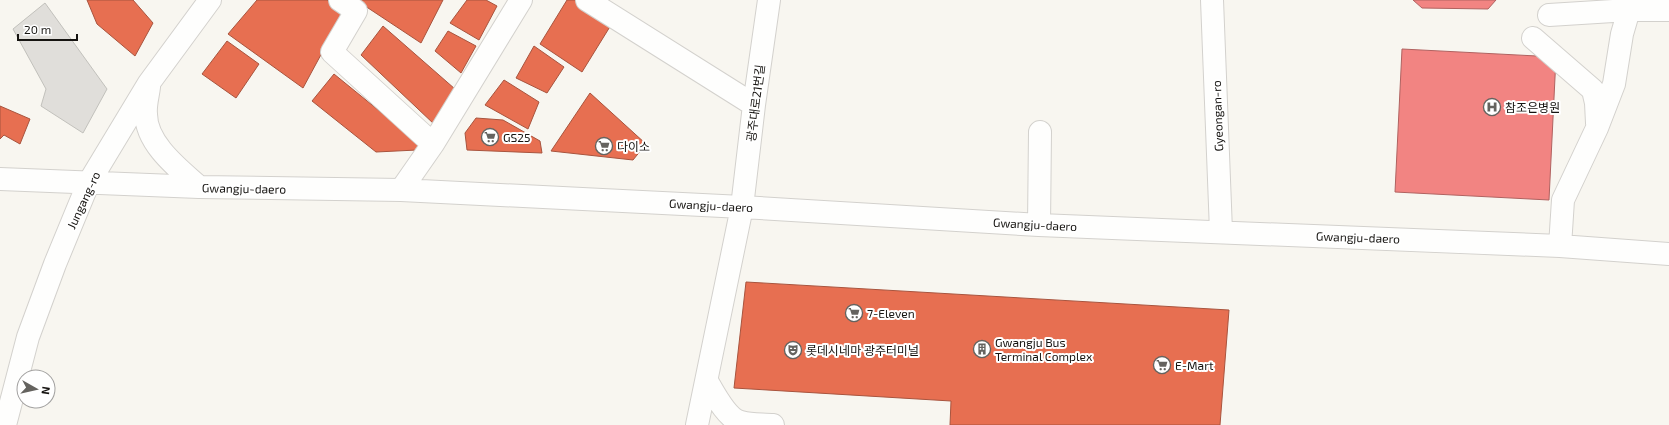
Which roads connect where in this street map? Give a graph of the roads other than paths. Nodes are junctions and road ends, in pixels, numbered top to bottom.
1 (210, 0) edge
2 (340, 0) edge
3 (521, 0) edge
4 (587, 0) edge
5 (769, 0) edge
6 (1212, 0) edge
7 (1633, 5) edge
8 (1669, 10) edge
9 (1550, 15) dead end
10 (1534, 38) dead end
11 (149, 83) junction
12 (754, 105) junction
13 (1597, 128) junction
14 (1040, 132) dead end
15 (433, 144) junction
16 (4, 179) edge
17 (88, 184) junction
18 (199, 187) junction
19 (400, 190) junction
20 (742, 207) junction
21 (1039, 225) junction
22 (1221, 231) junction
23 (1560, 246) junction
24 (1669, 254) edge
25 (707, 381) junction
26 (5, 425) edge
27 (697, 425) edge
28 (773, 425) edge

1 - 11 street, Jungang-ro
2 - 15 street
3 - 15 street
4 - 12 street
5 - 12 street, 광주대로21번길
6 - 22 street, Gyeongan-ro
7 - 8 street
7 - 9 street
7 - 13 street
10 - 13 street
11 - 17 street, Jungang-ro
11 - 18 street
12 - 20 street, 광주대로21번길
13 - 23 street
14 - 21 street
15 - 19 street
16 - 17 street, Gwangju-daero
17 - 18 street, Gwangju-daero
17 - 26 street, Jungang-ro
18 - 19 street, Gwangju-daero
19 - 20 street, Gwangju-daero
20 - 21 street, Gwangju-daero
20 - 25 street, 광주대로21번길
21 - 22 street, Gwangju-daero
22 - 23 street, Gwangju-daero
23 - 24 street, Gwangju-daero
25 - 27 street, 광주대로21번길
25 - 28 street

